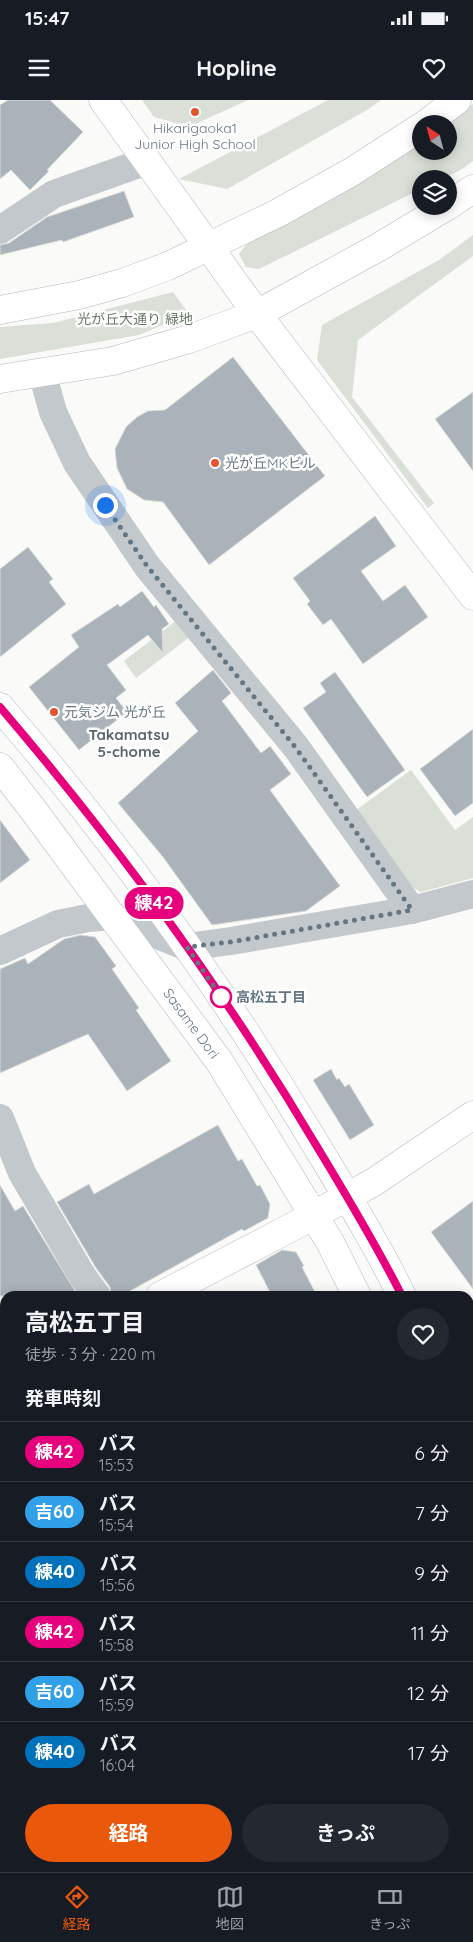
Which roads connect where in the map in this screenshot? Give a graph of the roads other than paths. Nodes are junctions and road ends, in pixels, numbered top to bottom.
1 (104, 100) edge
2 (457, 100) edge
3 (438, 115) edge
4 (412, 133) edge
5 (147, 161) junction
6 (473, 189) edge
7 (457, 200) edge
8 (433, 215) edge
9 (0, 230) edge
10 (208, 246) junction
11 (0, 310) edge
12 (257, 314) junction
13 (42, 372) junction
14 (0, 380) edge
15 (473, 596) edge
16 (0, 707) edge
17 (0, 767) edge
18 (473, 894) edge
19 (412, 910) junction
20 (112, 916) junction
21 (4, 942) edge
22 (187, 947) junction
23 (473, 1115) edge
24 (0, 1118) edge
25 (348, 1197) junction
26 (313, 1216) junction
27 (93, 1291) edge
28 (170, 1291) edge
29 (354, 1291) edge
30 (399, 1291) edge

1 - 5 main road
2 - 3 main road
4 - 10 main road
5 - 9 street
5 - 10 main road
6 - 7 main road
8 - 12 main road
10 - 11 main road
10 - 12 main road
12 - 13 main road
12 - 15 main road
13 - 14 main road
13 - 19 street
16 - 22 main road
17 - 20 main road, Sasame Dori
18 - 19 street
19 - 22 street
20 - 21 street
20 - 22 street
20 - 26 main road, Sasame Dori
22 - 25 main road
23 - 25 main road
24 - 27 street
25 - 26 main road
25 - 30 main road
26 - 28 main road
26 - 29 main road, Sasame Dori

